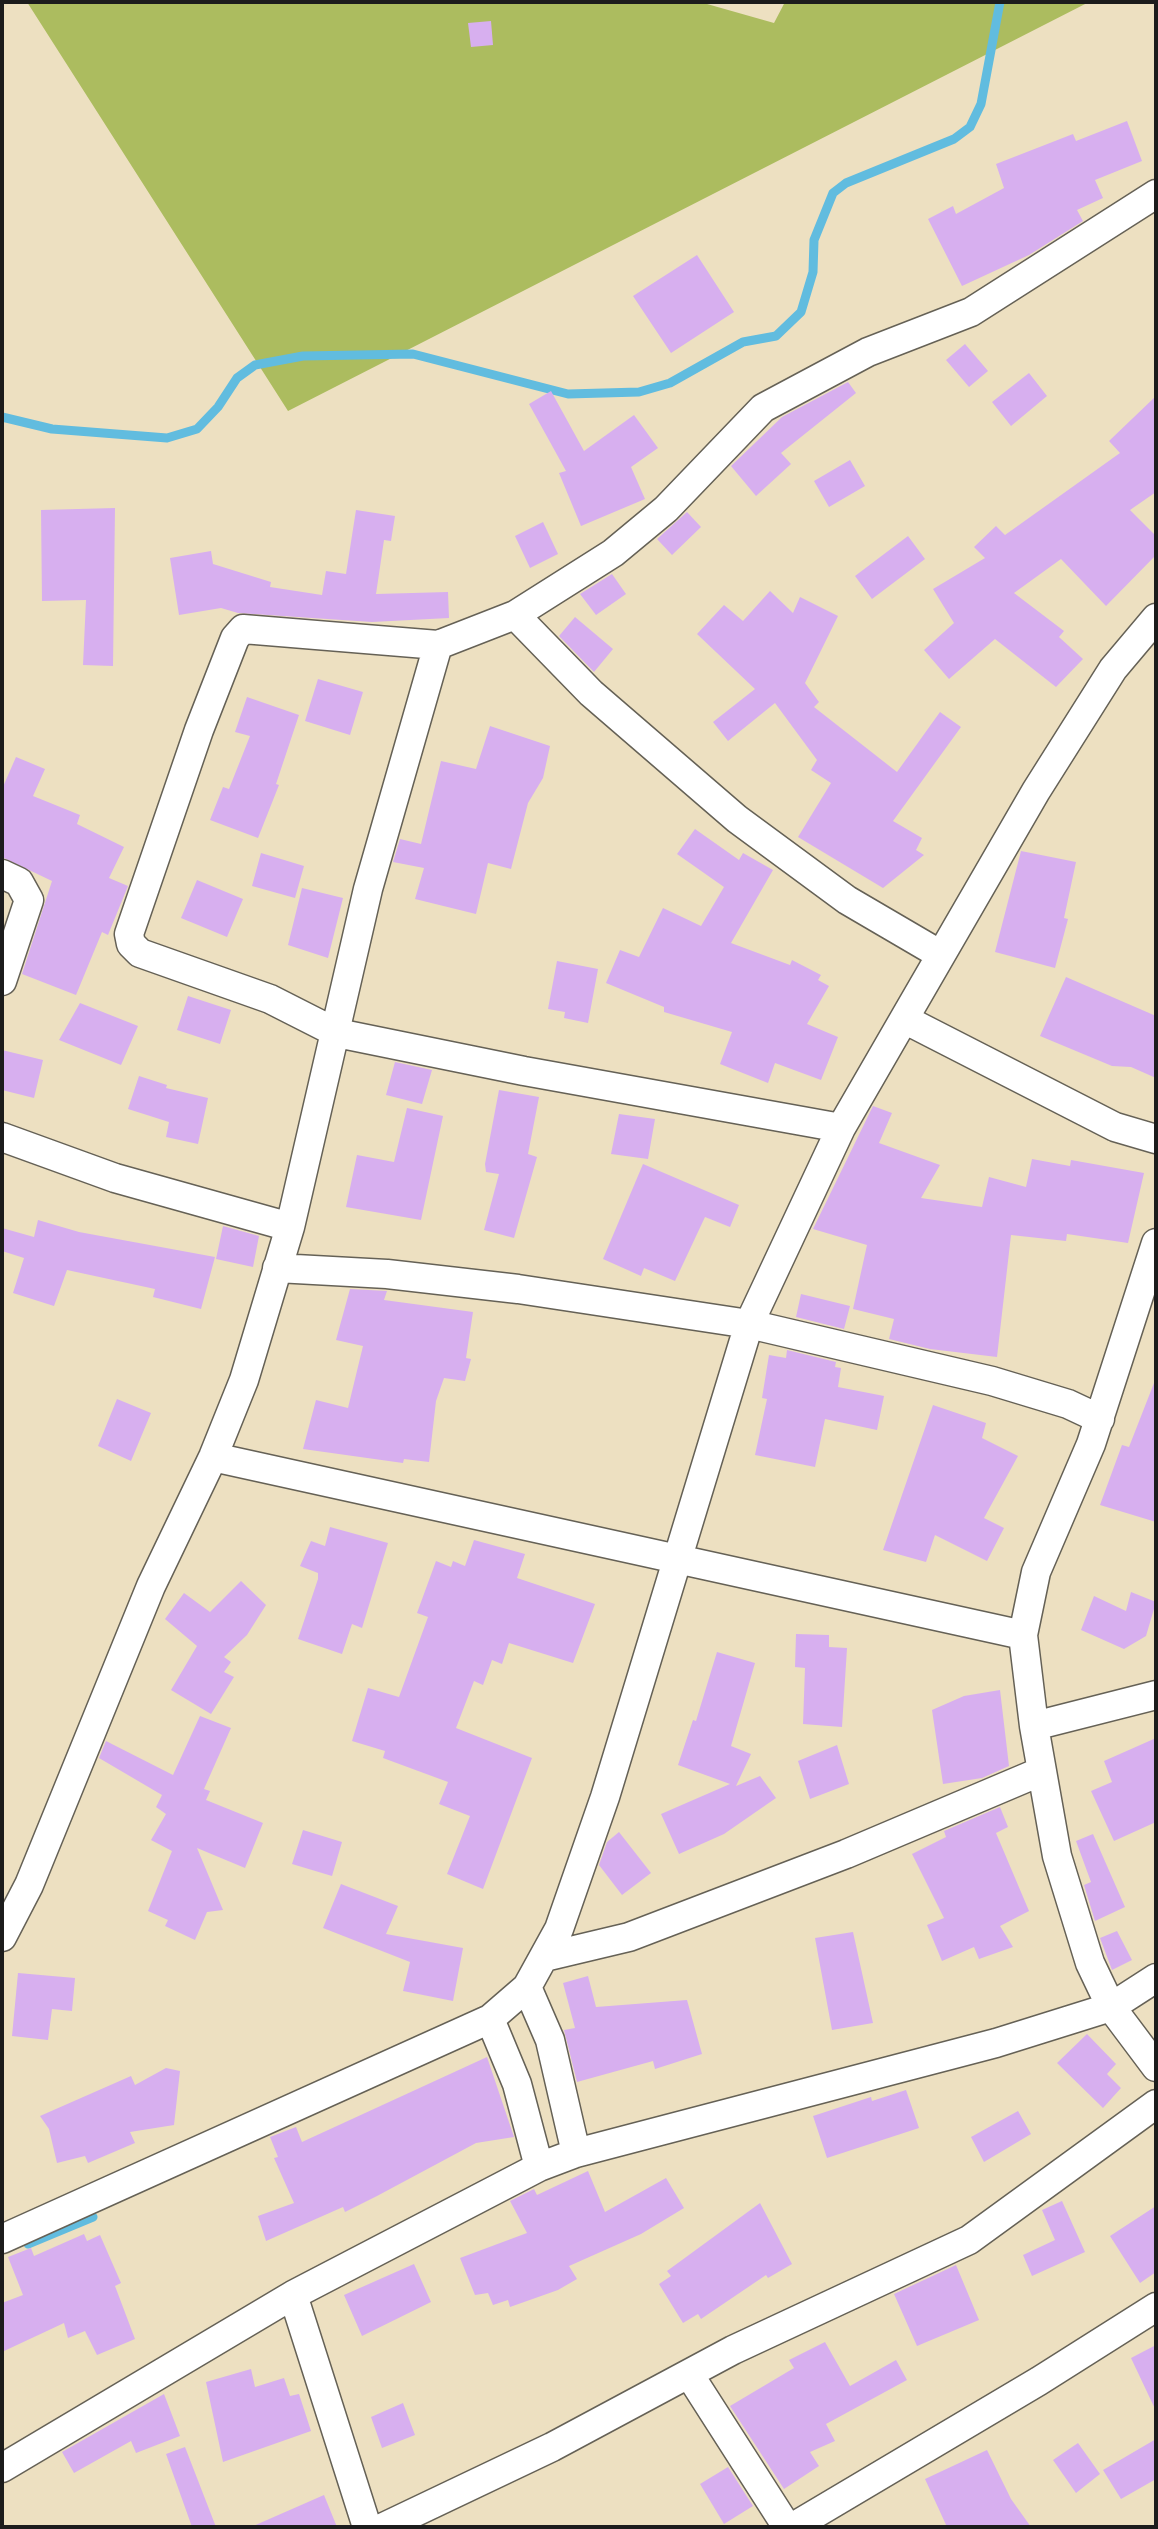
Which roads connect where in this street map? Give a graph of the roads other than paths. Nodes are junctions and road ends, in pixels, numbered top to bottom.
1 (1156, 194) edge
2 (515, 615) junction
3 (1153, 623) edge
4 (438, 645) junction
5 (2, 874) edge
6 (941, 955) junction
7 (2, 981) edge
8 (904, 1019) junction
9 (337, 1033) junction
10 (841, 1128) junction
11 (2, 1137) edge
12 (1156, 1139) edge
13 (290, 1227) junction
14 (1156, 1243) edge
15 (277, 1268) junction
16 (749, 1324) junction
17 (1100, 1419) junction
18 (213, 1457) junction
19 (677, 1558) junction
20 (1023, 1635) junction
21 (1156, 1695) edge
22 (1034, 1726) junction
23 (1042, 1771) junction
24 (2, 1937) edge
25 (545, 1957) junction
26 (1156, 1978) edge
27 (527, 1987) junction
28 (1111, 2007) junction
29 (490, 2019) junction
30 (1156, 2067) edge
31 (1156, 2104) edge
32 (576, 2153) junction
33 (539, 2167) junction
34 (2, 2239) edge
35 (293, 2295) junction
36 (1156, 2307) edge
37 (689, 2374) junction
38 (2, 2468) edge
39 (367, 2527) edge
40 (384, 2527) edge
41 (790, 2527) edge

1 - 2 street
2 - 4 street
2 - 6 street
3 - 6 street
4 - 9 street
4 - 9 street
5 - 7 street
6 - 8 street
8 - 10 street
8 - 12 street
9 - 10 street
9 - 13 street
10 - 16 street
11 - 13 street
13 - 15 street
14 - 17 street
15 - 16 street
15 - 18 street
16 - 17 street
16 - 19 street
17 - 20 street
18 - 19 street
18 - 24 street
19 - 20 street
19 - 25 street
20 - 22 street
21 - 22 street
22 - 23 street
23 - 25 street
23 - 28 street
25 - 27 street
26 - 28 street
27 - 29 street
27 - 32 street
28 - 30 street
28 - 32 street
29 - 33 street
29 - 34 street
31 - 37 street
32 - 33 street
33 - 35 street
35 - 38 street
35 - 39 street
36 - 41 street
37 - 40 street
37 - 41 street

